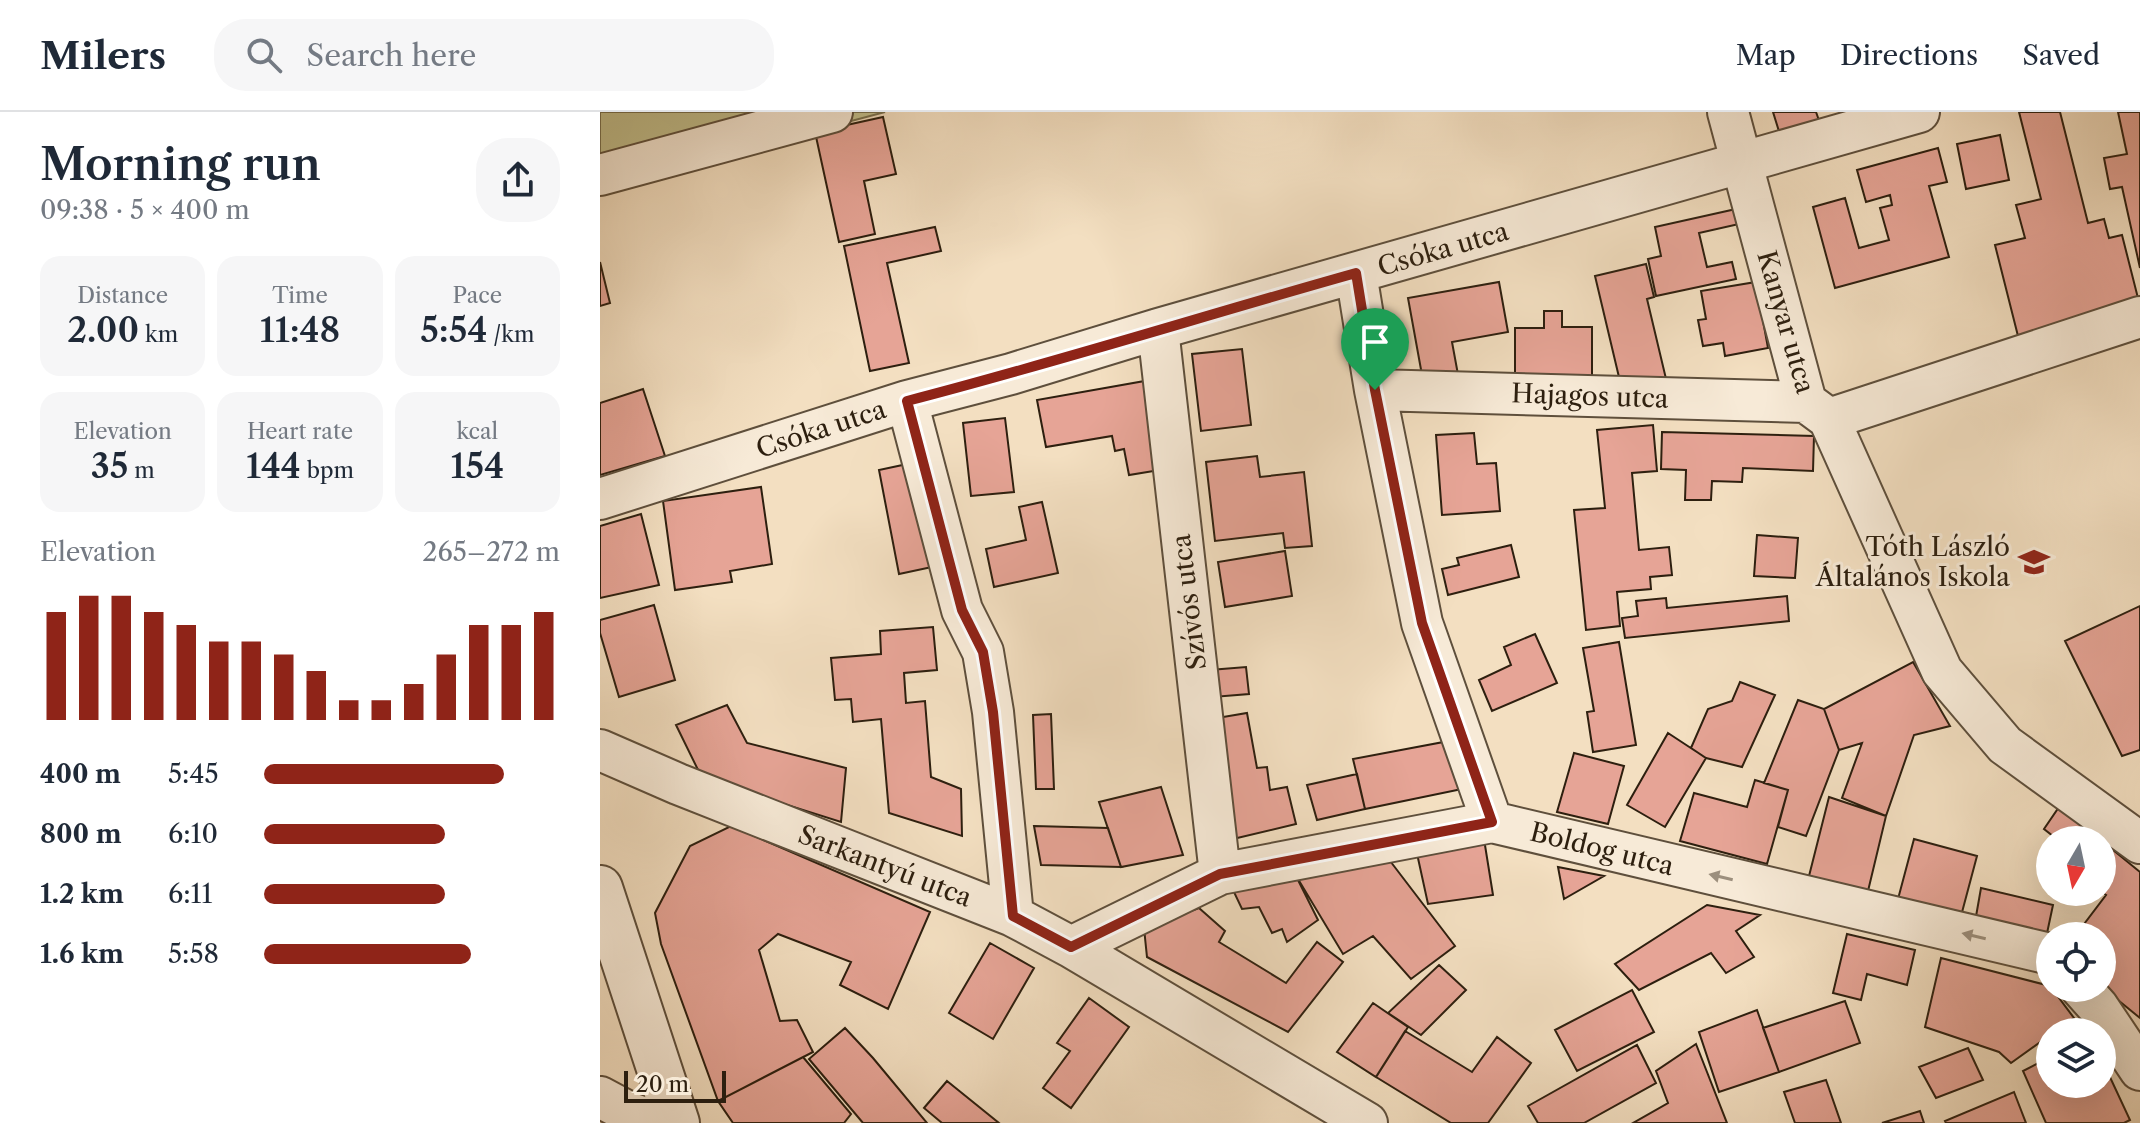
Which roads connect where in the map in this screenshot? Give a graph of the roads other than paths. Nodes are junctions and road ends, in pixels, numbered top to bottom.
1 (832, 112) edge
2 (1728, 112) edge
3 (1919, 112) edge
4 (1743, 163) junction
5 (600, 175) edge
6 (1356, 273) junction
7 (2140, 317) edge
8 (1158, 329) junction
9 (1375, 390) junction
10 (907, 401) junction
11 (1817, 410) junction
12 (600, 499) edge
13 (600, 750) edge
14 (1492, 822) junction
15 (2140, 843) edge
16 (1220, 874) junction
17 (601, 895) edge
18 (1013, 916) junction
19 (1071, 947) junction
20 (2036, 951) edge
21 (2094, 1002) edge
22 (2140, 1070) edge
23 (600, 1097) edge
24 (1345, 1118) edge
25 (659, 1123) edge
26 (677, 1123) edge

1 - 5 street
2 - 4 street, Kanyar utca
3 - 4 street, Csóka utca
4 - 6 street, Csóka utca
4 - 11 street, Kanyar utca
6 - 8 street, Csóka utca
6 - 9 street
7 - 11 street, Hajagos utca
8 - 10 street, Csóka utca
8 - 16 street, Szívós utca
9 - 11 street, Hajagos utca
9 - 14 street
10 - 12 street, Csóka utca
10 - 18 street
11 - 15 street, Kanyar utca
13 - 18 street, Sarkantyú utca
14 - 16 street, Boldog utca
20 -> 14 street, Boldog utca
16 - 19 street, Boldog utca
17 - 26 street
18 - 19 street, Sarkantyú utca
19 - 24 street, Sarkantyú utca
21 - 22 street
23 - 25 street

